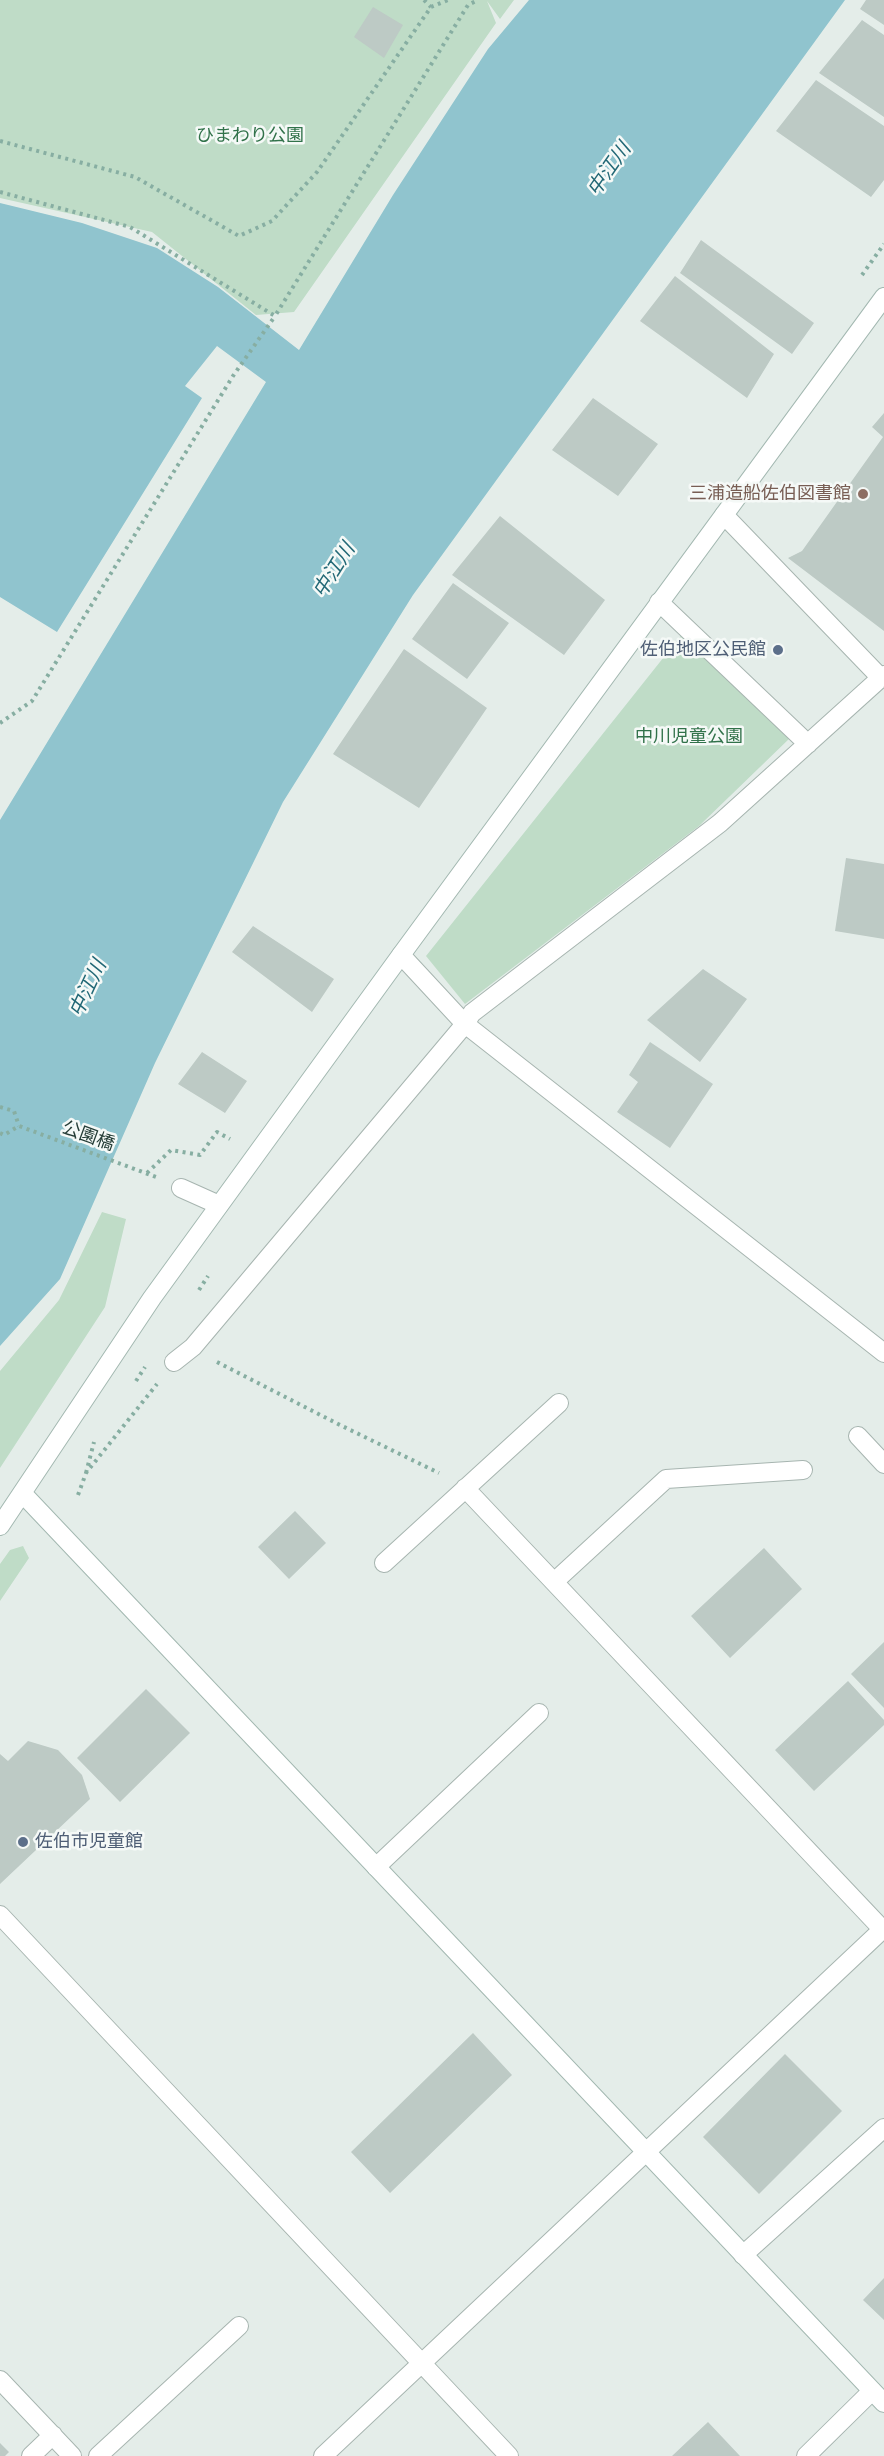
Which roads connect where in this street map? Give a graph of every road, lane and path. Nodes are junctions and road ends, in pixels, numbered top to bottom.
1 (424, 0) edge
2 (448, 0) edge
3 (478, 0) edge
4 (467, 2) edge
5 (431, 7) junction
6 (0, 141) edge
7 (0, 192) edge
8 (884, 297) edge
9 (275, 316) junction
10 (724, 515) junction
11 (659, 602) junction
12 (882, 676) edge
13 (0, 723) edge
14 (808, 744) junction
15 (401, 955) junction
16 (465, 1024) junction
17 (0, 1107) edge
18 (19, 1126) junction
19 (0, 1134) edge
20 (256, 1155) junction
21 (182, 1188) dead end
22 (219, 1205) junction
23 (193, 1347) junction
24 (884, 1353) edge
25 (174, 1362) joint
26 (558, 1403) dead end
27 (858, 1436) dead end
28 (884, 1464) edge
29 (803, 1470) dead end
30 (465, 1488) junction
31 (23, 1494) junction
32 (78, 1495) dead end
33 (0, 1526) edge
34 (384, 1563) dead end
35 (554, 1582) junction
36 (539, 1713) dead end
37 (376, 1867) junction
38 (0, 1915) edge
39 (883, 1929) edge
40 (884, 2128) edge
41 (646, 2152) junction
42 (743, 2254) junction
43 (239, 2326) dead end
44 (421, 2363) junction
45 (0, 2380) edge
46 (878, 2397) edge
47 (53, 2436) junction
48 (31, 2456) edge
49 (72, 2456) edge
50 (98, 2456) edge
51 (323, 2456) edge
52 (509, 2456) edge
53 (806, 2456) edge

1 - 5 path
2 - 5 path
3 - 4 path
4 - 9 path
5 - 6 path
7 - 9 path
8 - 10 street
9 - 13 path
10 - 11 street
10 - 12 street
11 - 14 street
11 - 15 street
12 - 14 street
14 - 16 street
15 - 16 street
15 - 20 street
16 - 23 street
16 - 24 street
17 - 18 path, 公園橋
18 - 19 path
18 - 20 path, 公園橋
20 - 22 street
21 - 22 street
22 - 31 street
23 - 25 street
23 - 30 path
25 - 32 path
26 - 30 street
27 - 28 street
29 - 35 street
30 - 34 street
30 - 35 street
31 - 33 street
31 - 37 street
35 - 39 street
36 - 37 street
37 - 41 street
38 - 44 street
39 - 41 street
40 - 42 street
41 - 42 street
41 - 44 street
42 - 46 street
43 - 50 street
44 - 51 street
44 - 52 street
45 - 47 street
46 - 53 street
47 - 48 street
47 - 49 street

